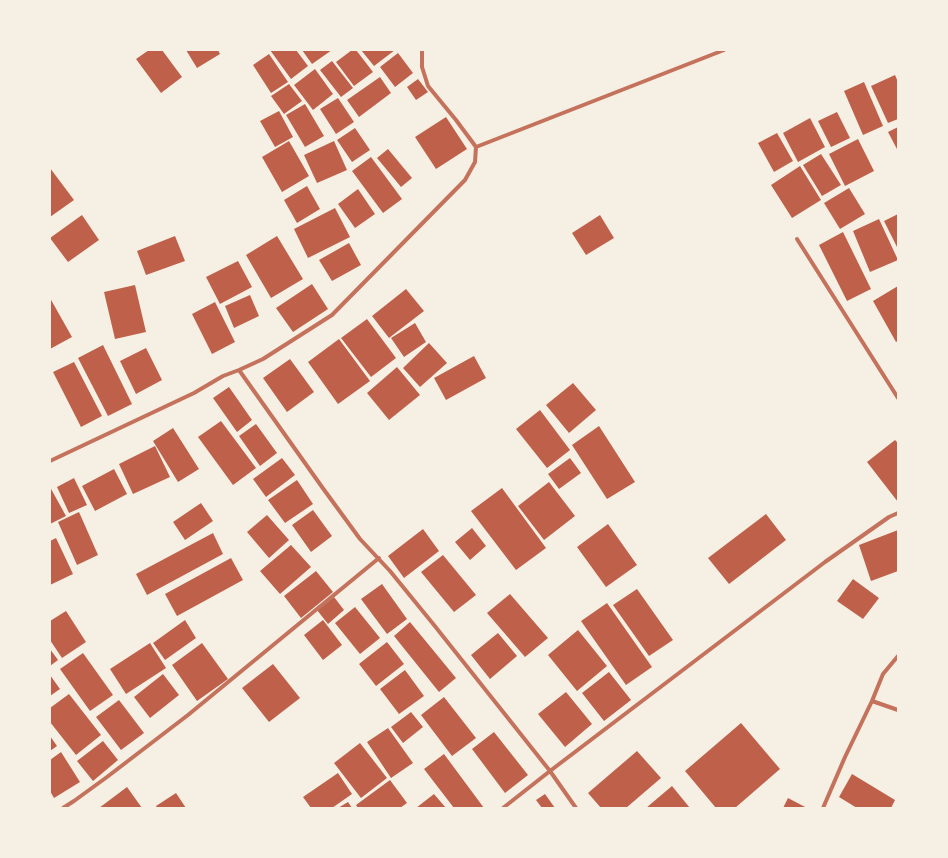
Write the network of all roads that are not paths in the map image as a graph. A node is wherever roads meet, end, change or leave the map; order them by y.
1 (422, 50) edge
2 (724, 50) edge
3 (476, 147) junction
4 (796, 239) dead end
5 (239, 370) junction
6 (898, 398) edge
7 (50, 461) edge
8 (898, 513) edge
9 (379, 558) junction
10 (898, 656) edge
11 (872, 701) junction
12 (898, 710) edge
13 (550, 771) junction
14 (63, 808) edge
15 (503, 808) edge
16 (576, 808) edge
17 (823, 808) edge

1 - 3 street
2 - 3 street
3 - 5 street
4 - 6 street
5 - 7 street
5 - 9 street
8 - 13 street
9 - 13 street
9 - 14 street
10 - 11 street
11 - 12 street
11 - 17 street
13 - 15 street
13 - 16 street

